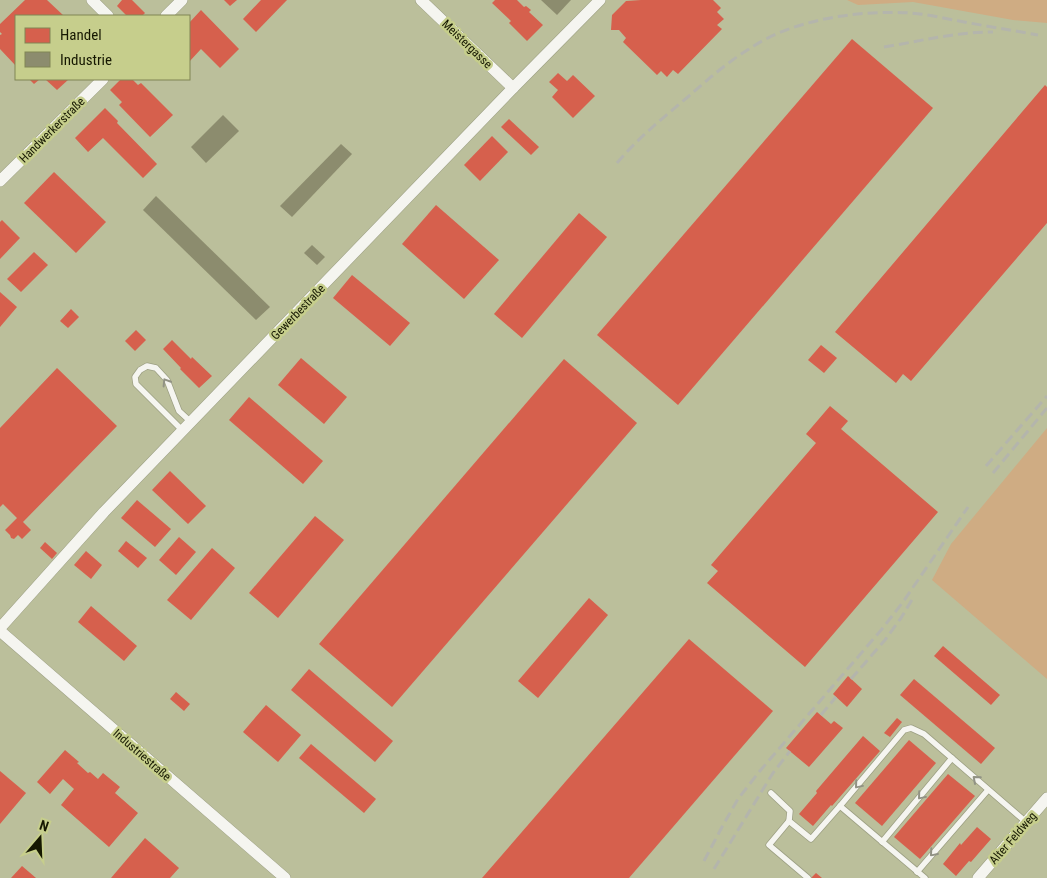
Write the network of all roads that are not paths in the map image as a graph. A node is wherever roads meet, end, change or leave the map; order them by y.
1 (92, 0) edge
2 (182, 0) edge
3 (421, 0) edge
4 (600, 0) edge
5 (107, 15) edge
6 (167, 15) edge
7 (102, 80) edge
8 (513, 88) junction
9 (0, 181) edge
10 (192, 422) junction
11 (183, 431) junction
12 (0, 630) edge
13 (952, 758) junction
14 (988, 790) junction
15 (771, 793) dead end
16 (1047, 798) edge
17 (840, 806) junction
18 (790, 821) junction
19 (1026, 822) junction
20 (882, 842) junction
21 (917, 872) junction
22 (285, 878) edge
23 (808, 878) edge
24 (925, 878) edge
25 (978, 878) edge

1 - 5 street
2 - 6 street
3 - 8 street, Meistergasse
4 - 8 street, Gewerbestraße
7 - 9 street, Handwerkerstraße
8 - 10 street, Gewerbestraße
10 - 11 street, Gewerbestraße
10 -> 11 lane
11 - 12 street, Gewerbestraße
12 - 22 street, Industriestraße
14 -> 13 lane
13 -> 17 lane
13 -> 20 lane
14 - 19 lane
14 -> 21 lane
15 - 18 lane
16 - 19 street, Alter Feldweg
17 - 18 lane
17 - 20 lane
18 - 23 lane
19 - 25 street, Alter Feldweg
20 - 21 lane
21 - 24 lane

